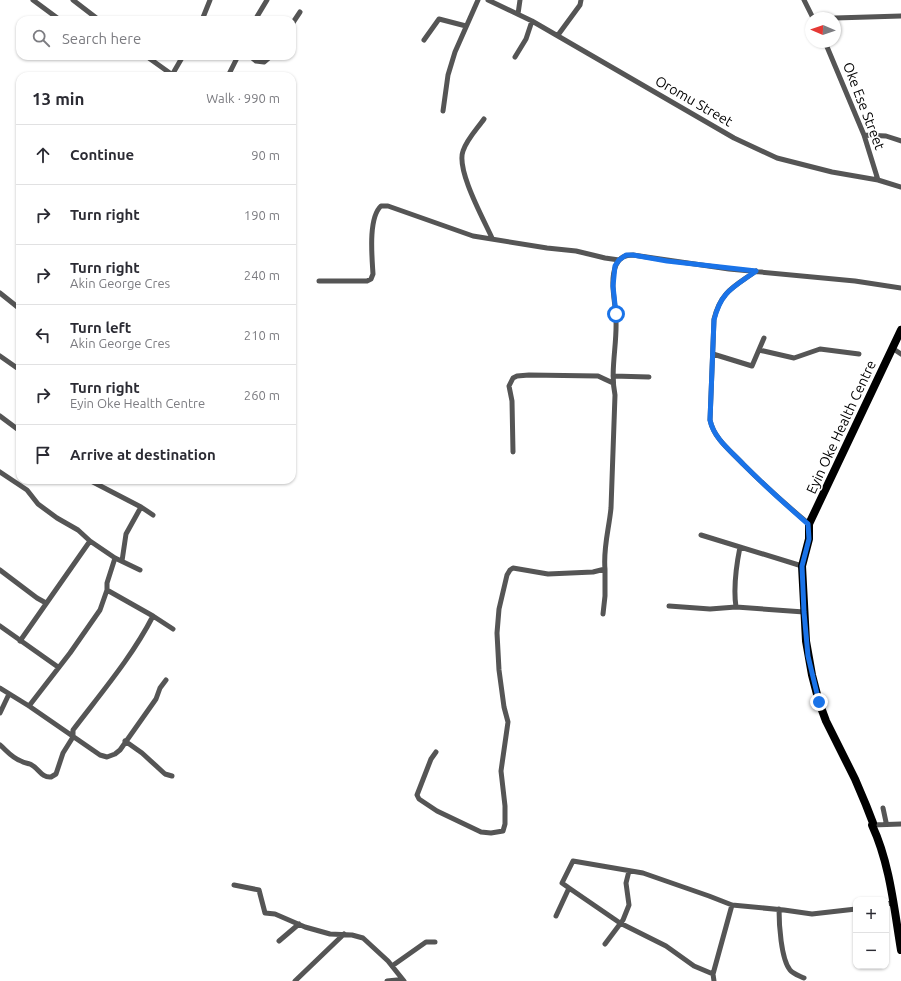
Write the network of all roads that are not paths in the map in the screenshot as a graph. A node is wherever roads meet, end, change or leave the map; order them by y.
1 (34, 0) edge
2 (73, 0) edge
3 (210, 0) edge
4 (267, 0) edge
5 (478, 0) edge
6 (488, 0) edge
7 (520, 0) edge
8 (581, 0) edge
9 (804, 0) edge
10 (300, 12) dead end
11 (811, 12) edge
12 (518, 14) junction
13 (55, 16) edge
14 (94, 16) edge
15 (204, 16) edge
16 (257, 16) edge
17 (901, 16) edge
18 (296, 18) edge
19 (841, 18) edge
20 (532, 21) junction
21 (466, 26) junction
22 (558, 35) junction
23 (424, 40) dead end
24 (828, 48) edge
25 (515, 57) dead end
26 (152, 60) edge
27 (181, 60) edge
28 (236, 60) edge
29 (255, 60) edge
30 (266, 60) edge
31 (169, 72) edge
32 (175, 72) edge
33 (230, 72) edge
34 (443, 111) dead end
35 (484, 119) dead end
36 (864, 135) junction
37 (901, 141) edge
38 (878, 180) junction
39 (901, 187) edge
40 (492, 238) junction
41 (619, 260) junction
42 (756, 271) junction
43 (319, 281) dead end
44 (901, 288) edge
45 (0, 293) edge
46 (16, 306) edge
47 (901, 330) edge
48 (764, 338) dead end
49 (892, 348) junction
50 (759, 350) junction
51 (713, 354) junction
52 (859, 354) dead end
53 (901, 354) edge
54 (0, 356) edge
55 (16, 367) edge
56 (614, 376) junction
57 (649, 377) dead end
58 (613, 383) junction
59 (0, 416) edge
60 (16, 428) edge
61 (513, 452) dead end
62 (0, 472) edge
63 (16, 483) edge
64 (18, 484) edge
65 (97, 484) edge
66 (141, 507) junction
67 (153, 515) dead end
68 (808, 524) junction
69 (701, 535) dead end
70 (90, 541) junction
71 (740, 547) junction
72 (115, 558) junction
73 (122, 561) junction
74 (802, 566) junction
75 (605, 569) junction
76 (0, 570) edge
77 (140, 570) dead end
78 (107, 590) junction
79 (46, 603) junction
80 (669, 606) dead end
81 (736, 607) junction
82 (804, 612) junction
83 (603, 614) dead end
84 (154, 616) junction
85 (0, 626) edge
86 (173, 629) dead end
87 (20, 641) junction
88 (58, 667) junction
89 (166, 680) dead end
90 (0, 688) edge
91 (9, 694) junction
92 (29, 706) junction
93 (0, 713) edge
94 (73, 737) junction
95 (125, 741) junction
96 (0, 745) edge
97 (436, 752) dead end
98 (172, 776) dead end
99 (883, 808) dead end
100 (885, 824) junction
101 (901, 824) edge
102 (872, 826) junction
103 (629, 871) junction
104 (234, 885) dead end
105 (569, 888) junction
106 (888, 897) edge
107 (889, 904) edge
108 (732, 905) junction
109 (778, 909) junction
110 (853, 909) edge
111 (556, 916) dead end
112 (620, 923) junction
113 (299, 924) junction
114 (344, 934) junction
115 (279, 941) dead end
116 (436, 942) dead end
117 (605, 944) dead end
118 (901, 950) edge
119 (392, 966) junction
120 (713, 974) junction
121 (804, 978) dead end
122 (295, 981) edge
123 (386, 981) edge
124 (403, 981) edge
125 (714, 981) edge

1 - 13 street
2 - 14 street
3 - 15 street
4 - 16 street
5 - 21 street
6 - 12 street, Oromu Street
7 - 12 street
8 - 22 street
9 - 11 street
10 - 18 street
12 - 20 street, Oromu Street
17 - 19 street
20 - 22 street, Oromu Street
20 - 25 street
21 - 23 street
21 - 34 street
22 - 38 street, Oromu Street
24 - 36 street, Oke Ese Street
26 - 31 street
27 - 32 street
28 - 33 street
29 - 30 street
35 - 40 street
36 - 37 street
36 - 38 street, Oke Ese Street
38 - 39 street, Oromu Street
40 - 41 street
40 - 43 street
41 - 42 street
41 - 56 street
42 - 44 street
42 - 51 street
45 - 46 street
47 - 49 main road, Eyin Oke Health Centre
48 - 50 street
49 - 53 street
49 - 68 main road, Eyin Oke Health Centre
50 - 51 street
50 - 52 street
51 - 68 street
54 - 55 street
56 - 57 street
56 - 58 street
58 - 61 street
58 - 75 street
59 - 60 street
62 - 63 street
64 - 70 street
65 - 66 street
66 - 67 street
66 - 73 street
68 - 74 main road, Eyin Oke Health Centre
69 - 71 street
70 - 72 street
70 - 79 street
71 - 74 street
71 - 81 street
72 - 73 street
72 - 78 street
73 - 77 street
74 - 82 main road, Eyin Oke Health Centre
75 - 83 street
75 - 97 street
76 - 79 street
78 - 84 street
78 - 88 street
79 - 87 street
80 - 81 street
81 - 82 street
82 - 102 main road, Eyin Oke Health Centre
84 - 86 street
84 - 94 street
85 - 87 street
87 - 88 street
88 - 92 street
89 - 95 street
90 - 91 street
91 - 92 street
91 - 93 street
92 - 94 street
94 - 95 street
94 - 96 street
95 - 98 street
99 - 100 street
100 - 101 street
100 - 102 street
102 - 106 main road, Eyin Oke Health Centre
103 - 105 street
103 - 108 street
103 - 112 street
104 - 113 street
105 - 111 street
105 - 112 street
107 - 118 main road, Eyin Oke Health Centre
108 - 109 street
108 - 120 street
109 - 110 street
109 - 121 street
112 - 117 street
112 - 120 street
113 - 114 street
113 - 115 street
114 - 119 street
114 - 122 street
116 - 119 street
119 - 124 street
120 - 125 street
123 - 124 street

